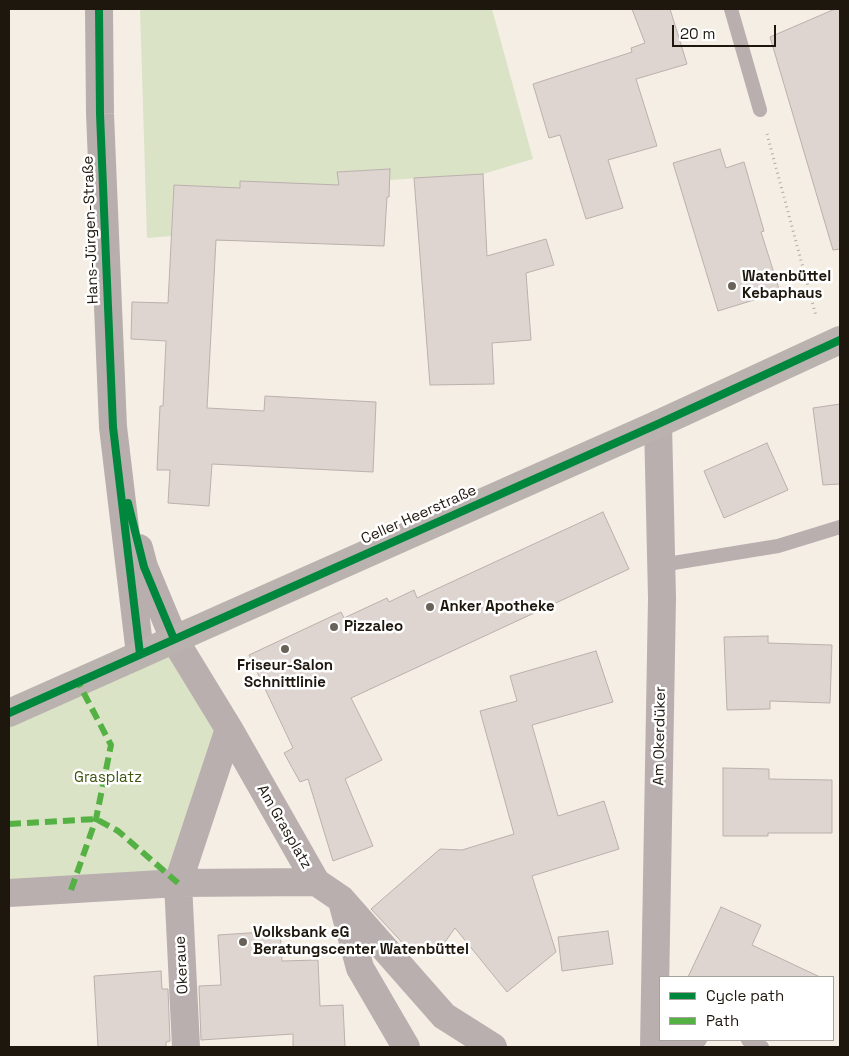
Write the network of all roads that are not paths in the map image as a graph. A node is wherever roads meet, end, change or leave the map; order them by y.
1 (99, 9) edge
2 (731, 9) edge
3 (760, 110) road end
4 (832, 344) edge
5 (658, 424) junction
6 (115, 450) junction
7 (840, 527) edge
8 (661, 565) junction
9 (174, 639) junction
10 (140, 654) junction
11 (9, 713) edge
12 (228, 729) junction
13 (178, 882) junction
14 (316, 882) junction
15 (9, 893) edge
16 (341, 899) junction
17 (658, 1041) edge
18 (690, 1041) edge
19 (750, 1041) edge
20 (186, 1047) edge
21 (406, 1047) edge
22 (492, 1047) edge
23 (762, 1047) edge

1 - 6 main road, Hans-Jürgen-Straße
2 - 3 lane
4 - 5 main road, Celler Heerstraße
5 - 8 street, Am Okerdüker
5 - 9 main road, Celler Heerstraße
6 - 9 main road, Hans-Jürgen-Straße
6 - 10 main road, Hans-Jürgen-Straße
7 - 8 lane
8 - 17 street, Am Okerdüker
9 - 10 main road, Celler Heerstraße
9 - 12 street, Am Grasplatz
10 - 11 main road, Celler Heerstraße
12 - 13 street
12 - 14 street, Am Grasplatz
13 - 14 street, Am Grasplatz
13 - 15 street, Am Grasplatz
13 - 20 street, Okeraue
14 - 16 street
16 - 21 street
16 - 22 street
17 - 18 lane
19 - 23 lane

